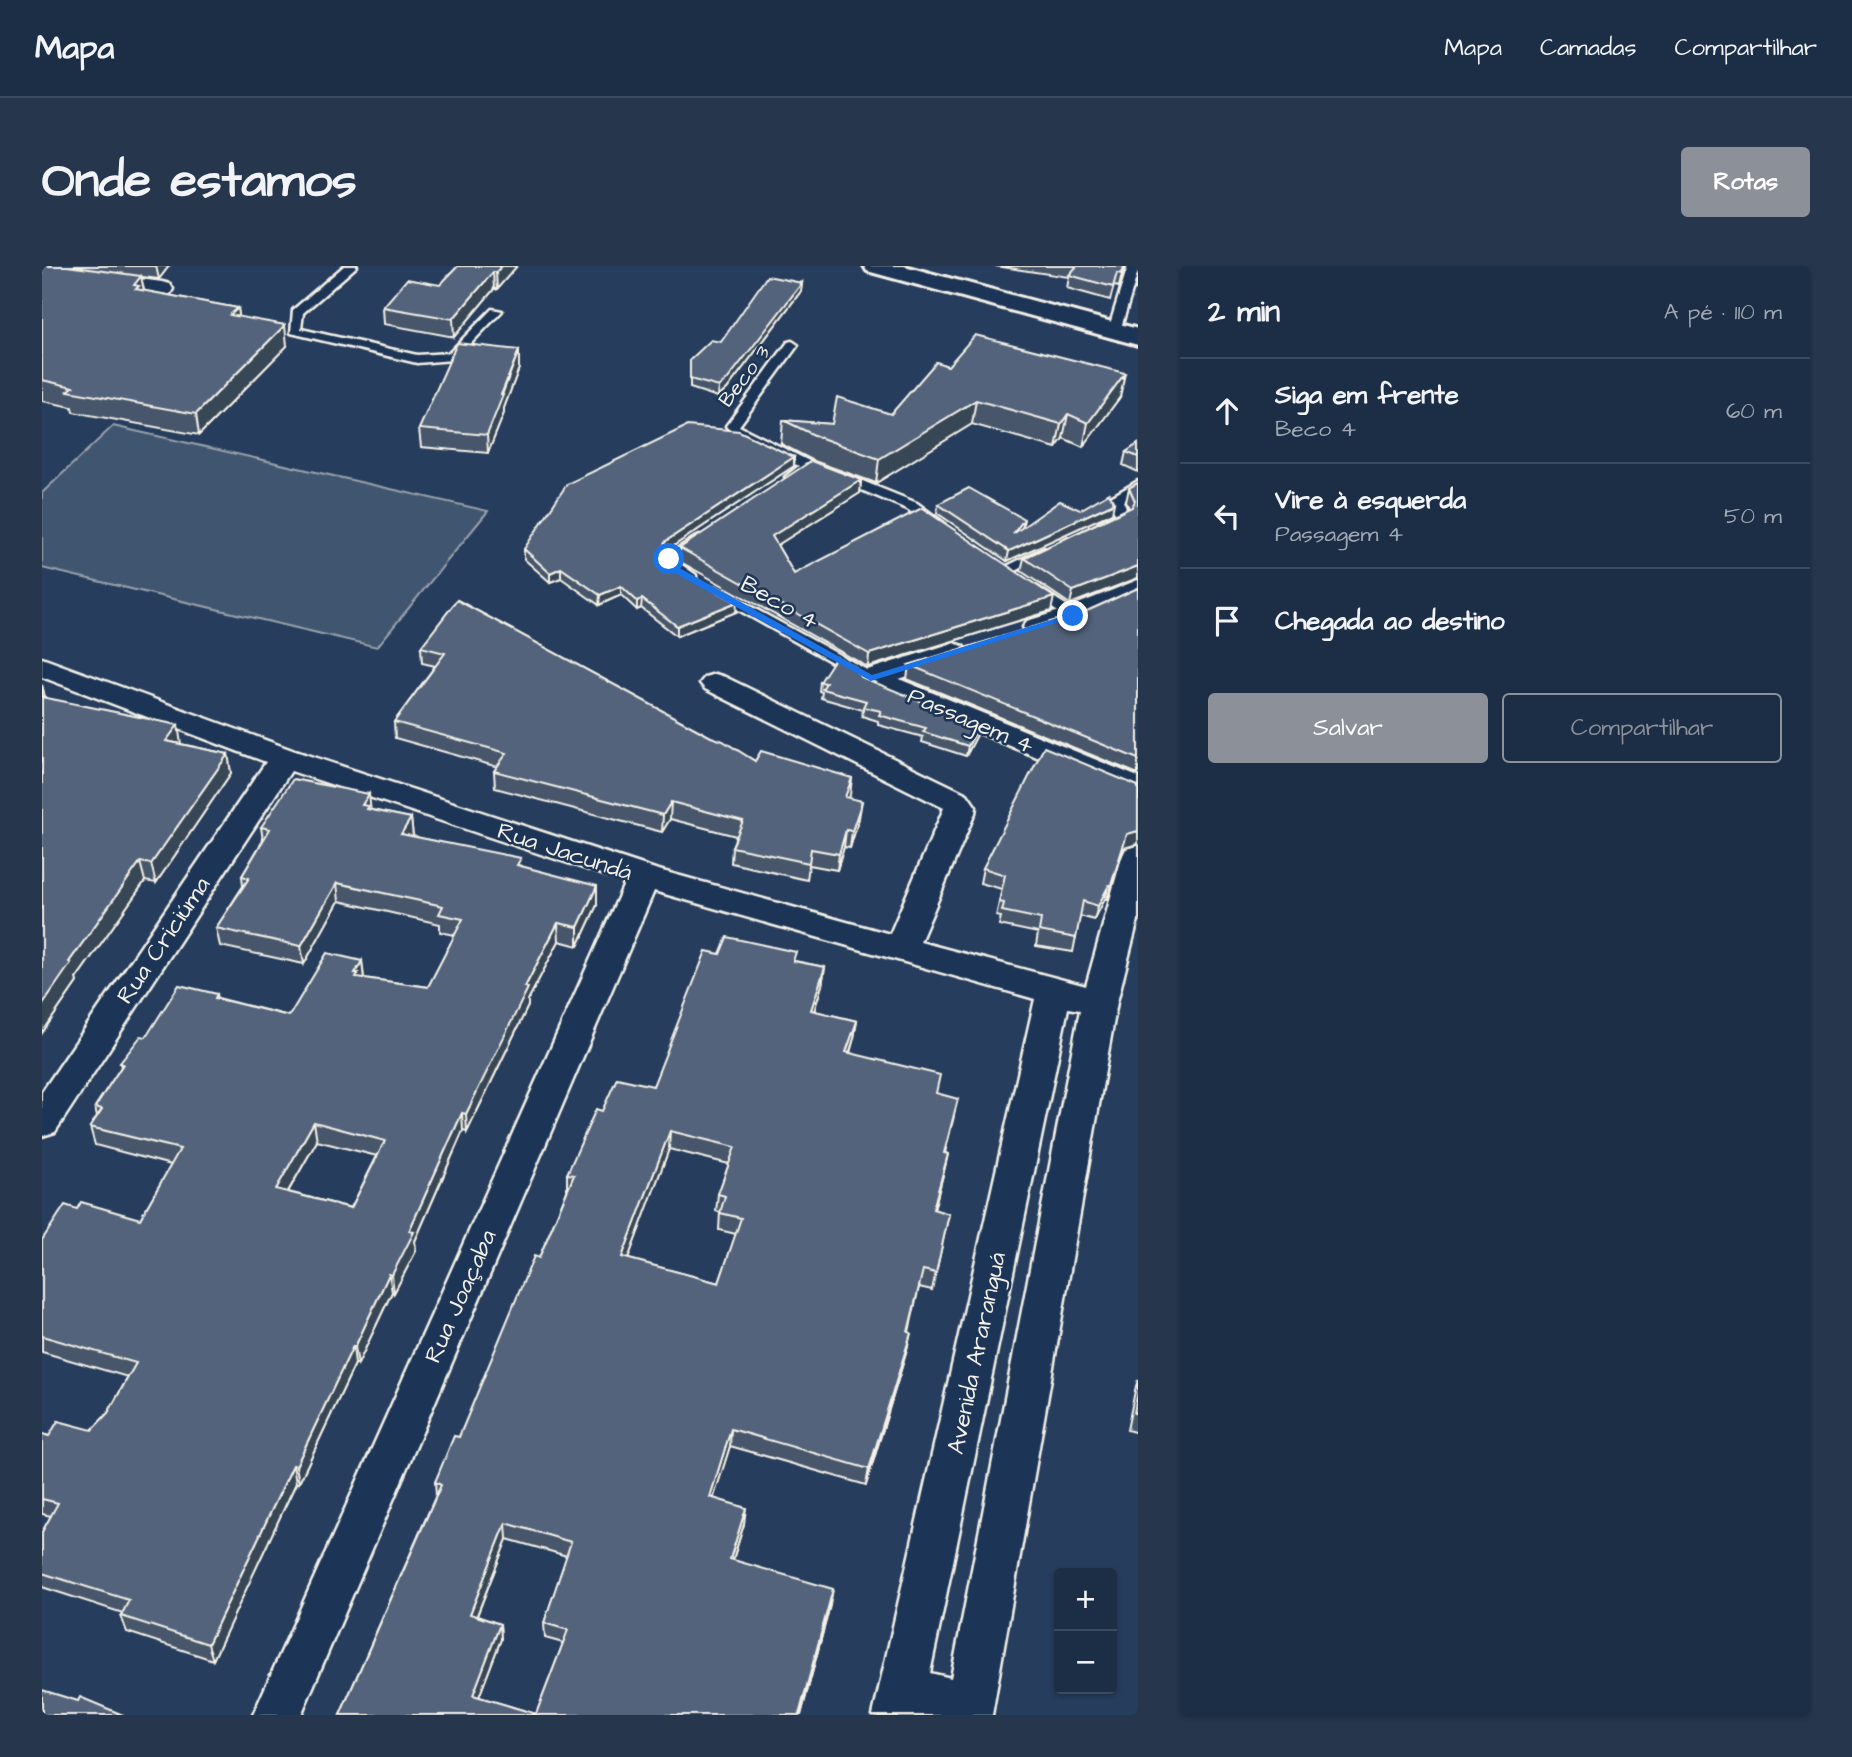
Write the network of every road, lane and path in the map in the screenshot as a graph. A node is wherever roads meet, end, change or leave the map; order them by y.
1 (351, 266) edge
2 (876, 266) edge
3 (1134, 266) edge
4 (903, 269) edge
5 (42, 273) edge
6 (162, 289) dead end
7 (496, 311) dead end
8 (1126, 334) edge
9 (792, 345) dead end
10 (820, 470) junction
11 (785, 481) edge
12 (1138, 485) edge
13 (1090, 531) edge
14 (706, 534) edge
15 (954, 535) edge
16 (1054, 547) edge
17 (1138, 588) edge
18 (1073, 616) junction
19 (42, 667) edge
20 (871, 678) junction
21 (715, 683) dead end
22 (284, 758) junction
23 (1138, 789) edge
24 (1138, 857) edge
25 (643, 877) junction
26 (900, 949) junction
27 (1054, 992) junction
28 (1100, 1002) junction
29 (42, 1122) edge
30 (978, 1345) junction
31 (1032, 1356) junction
32 (900, 1702) edge
33 (969, 1711) edge
34 (277, 1715) edge

1 - 7 lane
2 - 4 main road
3 - 8 lane
4 - 8 main road
5 - 6 street
9 - 10 lane, Beco 3
10 - 11 lane
10 - 15 lane
12 - 13 lane
14 - 20 lane, Beco 4
16 - 18 lane
17 - 18 street, Passagem 4
18 - 20 street, Passagem 4
19 - 22 street, Rua Jacundá
20 - 23 street, Passagem 4
21 - 26 street
22 - 25 street, Rua Jacundá
22 - 29 street, Rua Criciúma
24 - 28 street
25 - 26 street, Rua Jacundá
25 - 34 street, Rua Joaçaba
26 - 27 street, Rua Jacundá
27 - 28 street, Rua Jacundá
27 - 30 street, Avenida Araranguá
28 - 31 street
30 - 31 street
30 - 32 street, Avenida Araranguá
31 - 33 street
32 - 33 street

